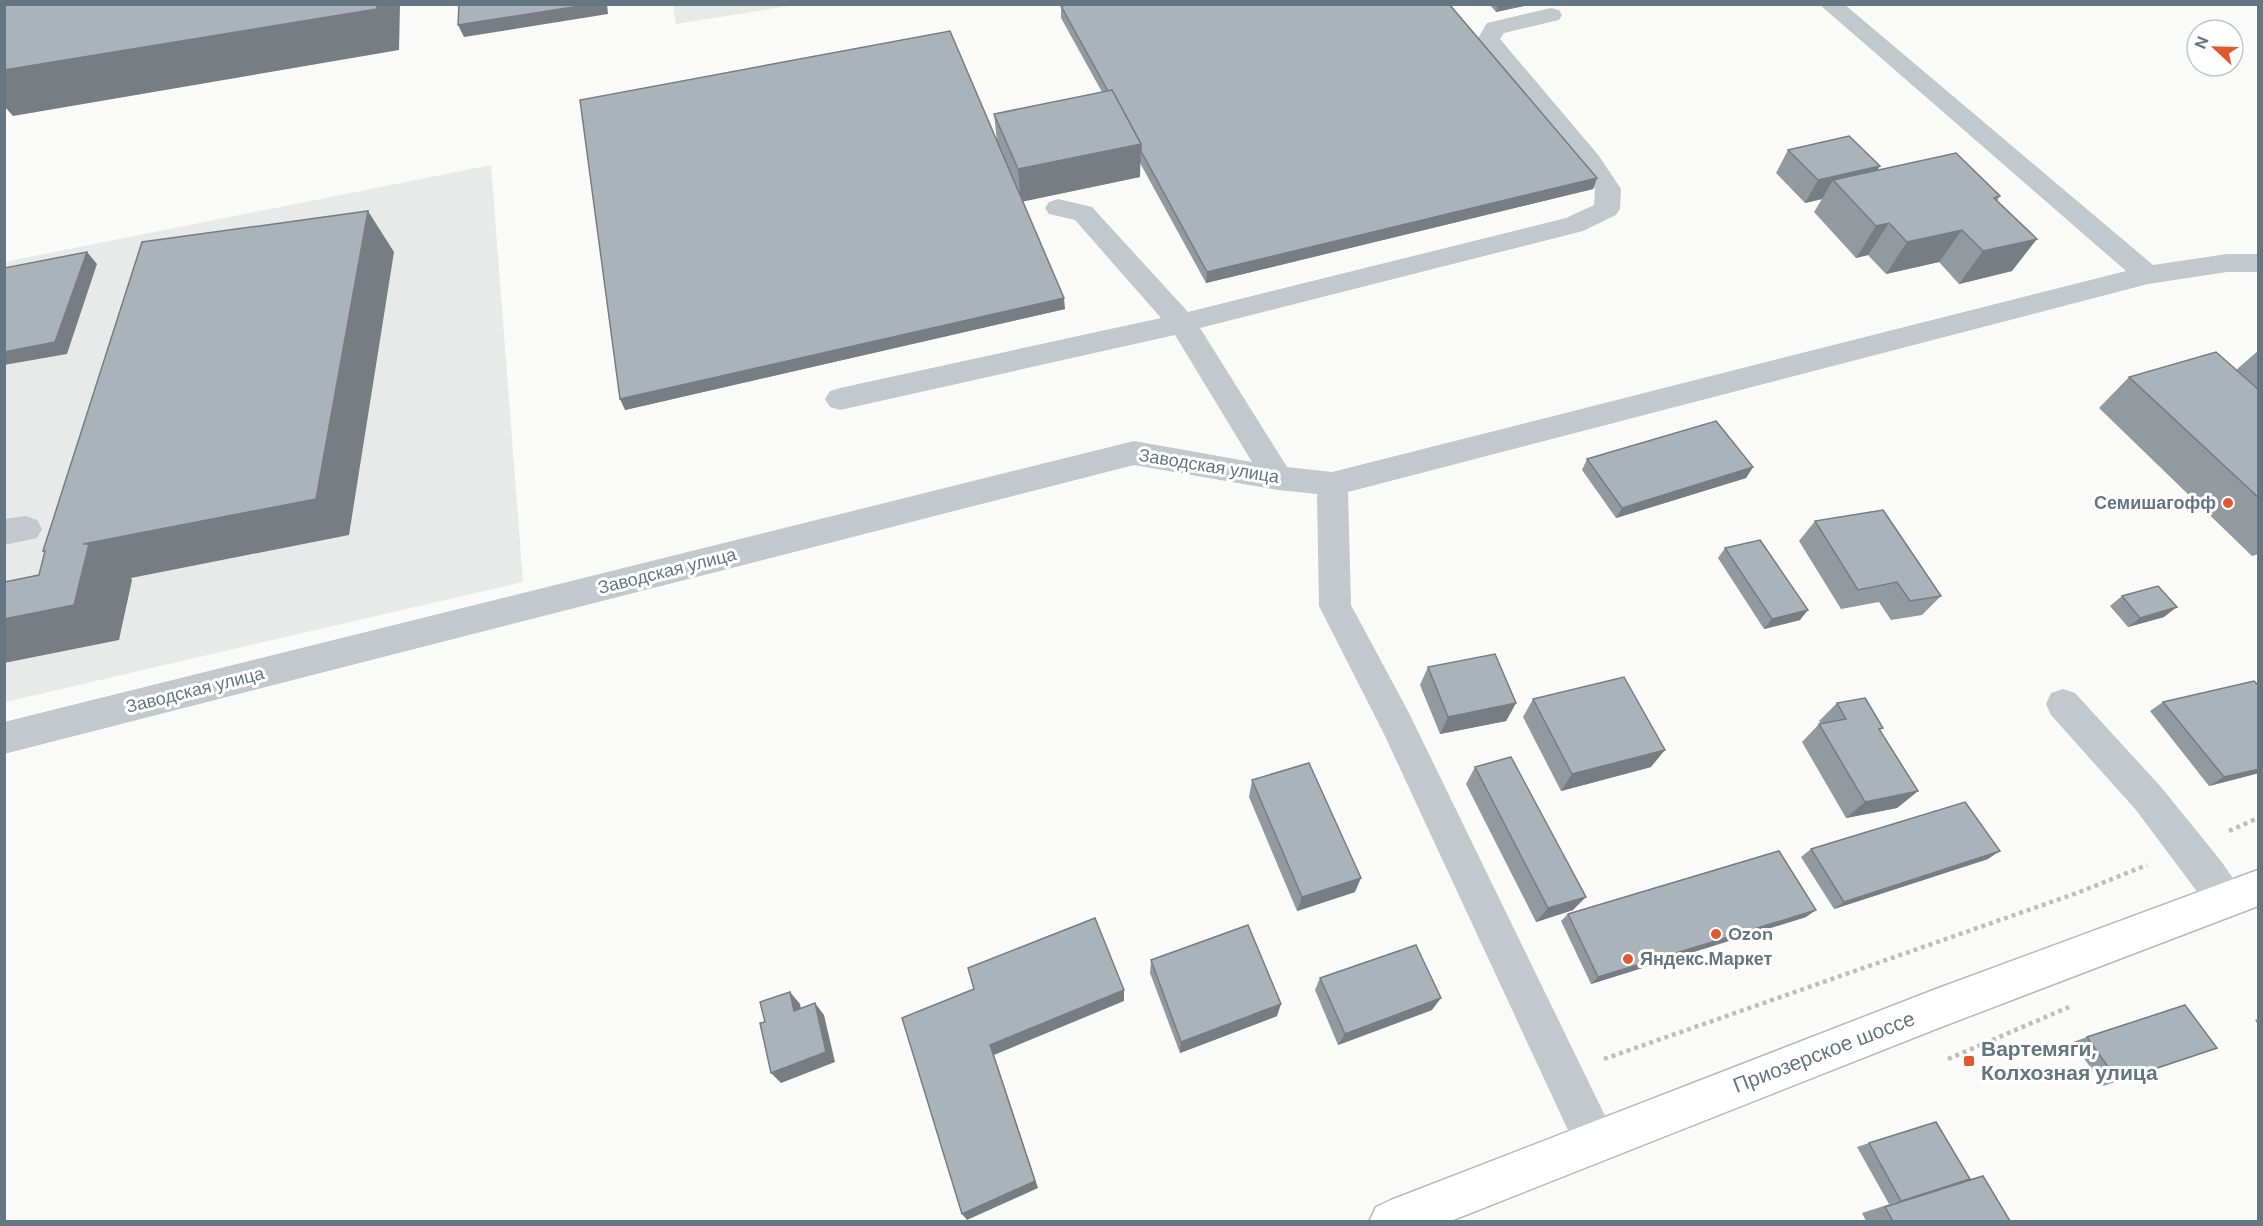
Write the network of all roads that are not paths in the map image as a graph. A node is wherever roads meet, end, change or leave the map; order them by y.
1 (1830, 4) edge
2 (1551, 15) dead end
3 (1058, 208) dead end
4 (2259, 263) edge
5 (2148, 274) junction
6 (1182, 322) junction
7 (840, 399) dead end
8 (1278, 478) junction
9 (1332, 484) junction
10 (2063, 704) dead end
11 (4, 738) edge
12 (2242, 894) edge
13 (1595, 1141) junction
14 (1391, 1221) edge

1 - 5 street
2 - 6 street
3 - 6 street
4 - 5 street
5 - 9 street
6 - 7 street
6 - 8 street
8 - 9 street, Заводская улица
8 - 11 street, Заводская улица
9 - 13 street
10 - 12 street
12 - 13 main road, Приозерское шоссе
13 - 14 main road, Приозерское шоссе

